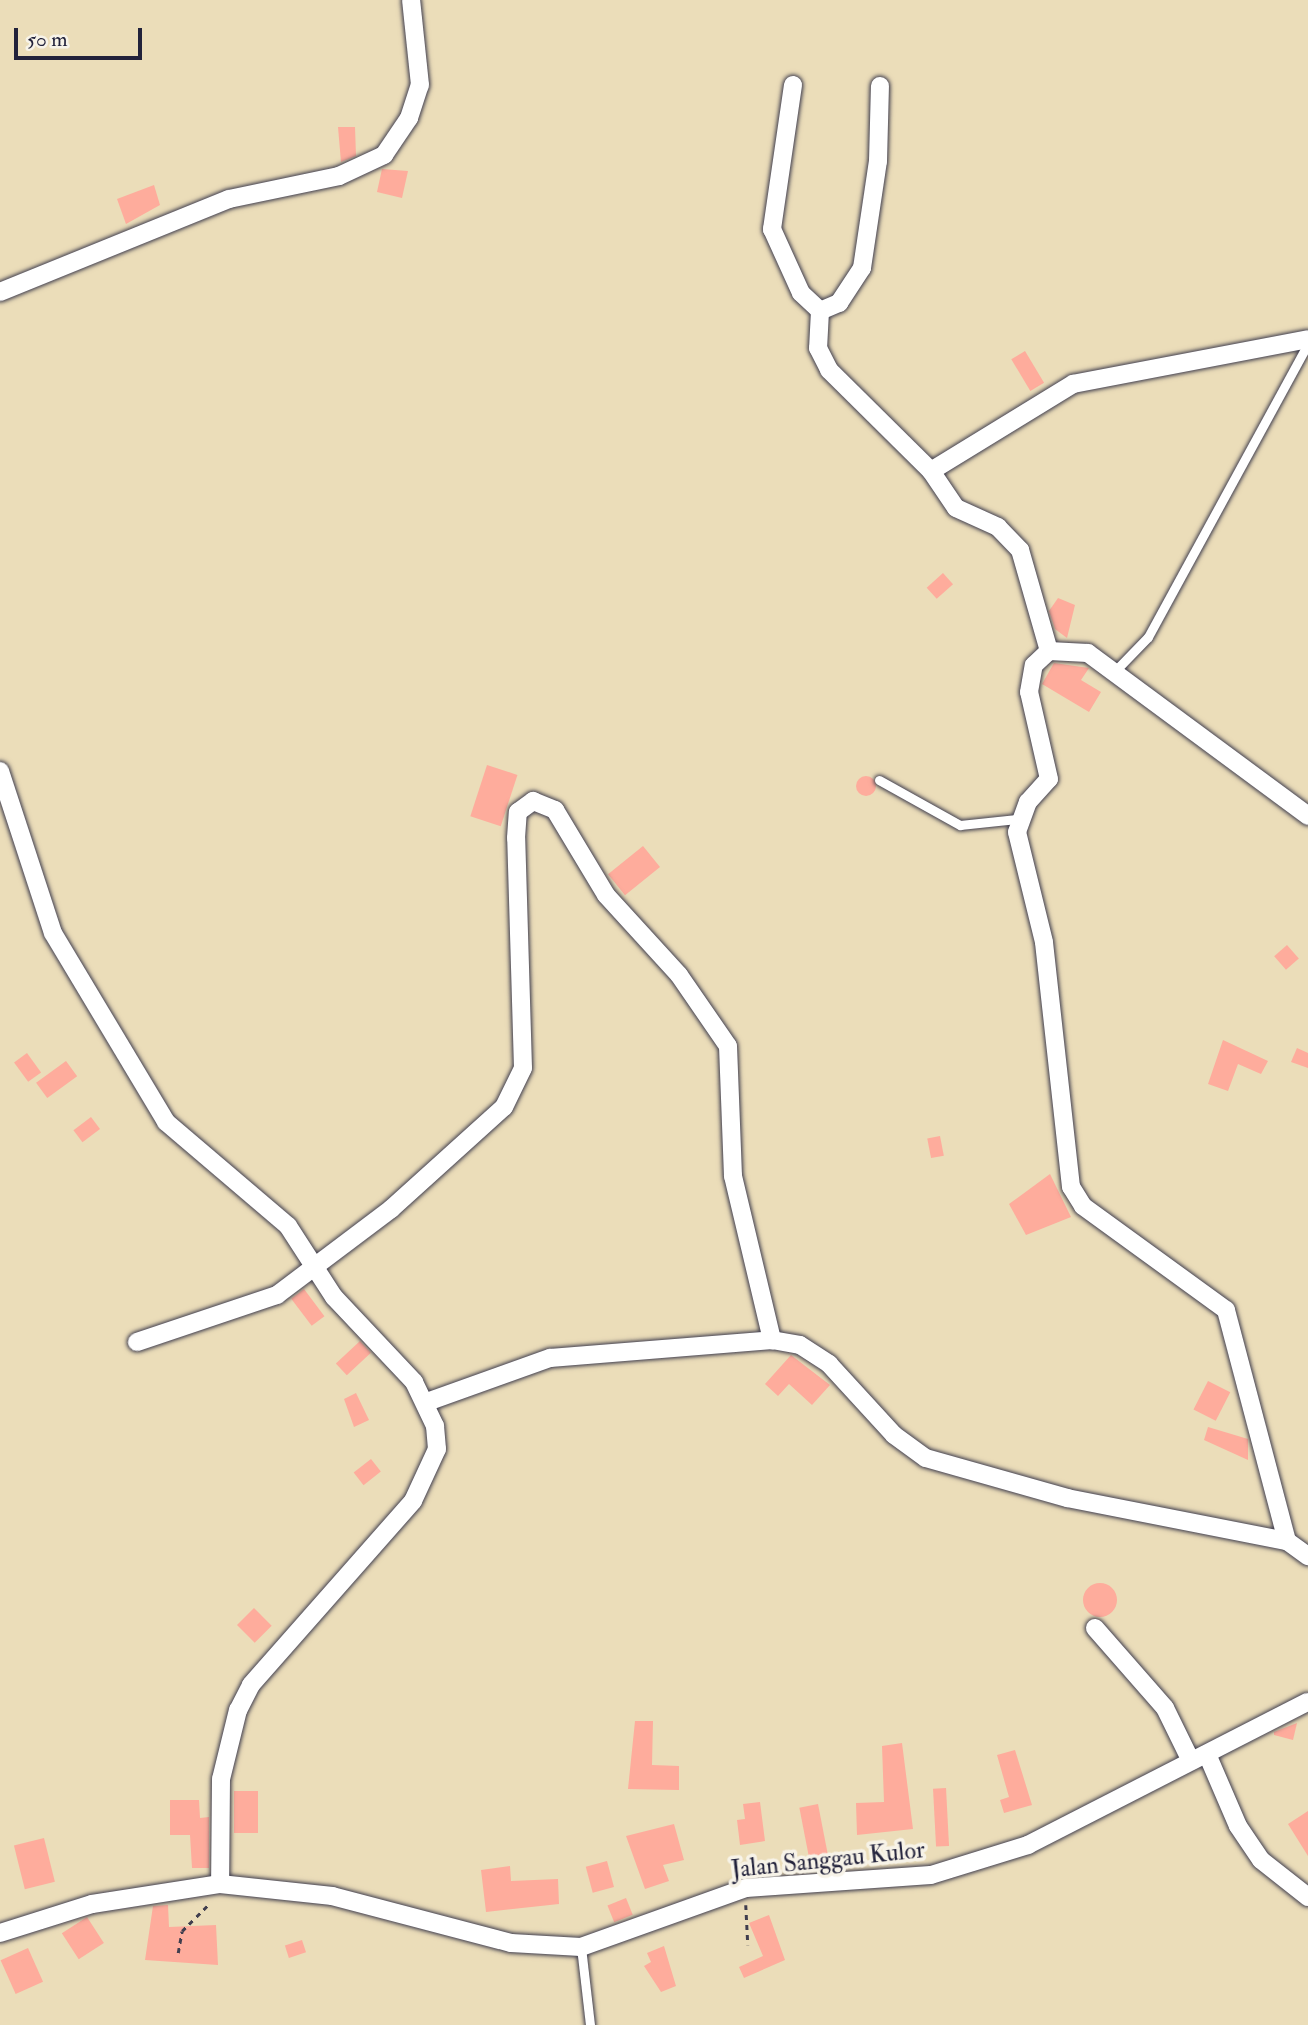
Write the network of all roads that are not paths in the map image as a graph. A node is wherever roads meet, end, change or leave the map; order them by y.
1 (411, 0) edge
2 (793, 85) dead end
3 (880, 86) dead end
4 (0, 292) edge
5 (820, 311) junction
6 (1308, 341) edge
7 (931, 471) junction
8 (1049, 650) junction
9 (1115, 671) junction
10 (0, 771) edge
11 (879, 780) dead end
12 (1308, 816) edge
13 (1017, 819) junction
14 (315, 1271) junction
15 (772, 1340) junction
16 (137, 1342) dead end
17 (426, 1402) junction
18 (1287, 1541) junction
19 (1308, 1556) edge
20 (1095, 1628) dead end
21 (1308, 1702) edge
22 (1199, 1758) junction
23 (219, 1884) junction
24 (1308, 1897) edge
25 (0, 1933) edge
26 (581, 1947) junction
27 (590, 2025) edge

1 - 4 street
2 - 5 street
3 - 5 street
5 - 7 street
6 - 7 street
6 - 9 lane
7 - 8 street
8 - 9 street
8 - 13 street
9 - 12 street
10 - 14 street
11 - 13 lane
13 - 18 street
14 - 15 street
14 - 16 street
14 - 17 street
15 - 17 street
15 - 18 street
17 - 23 street
18 - 19 street
20 - 22 street
21 - 22 street, Jalan Sanggau Kulor
22 - 24 street
22 - 26 street, Jalan Sanggau Kulor
23 - 25 street, Jalan Sanggau Kulor
23 - 26 street, Jalan Sanggau Kulor
26 - 27 lane

